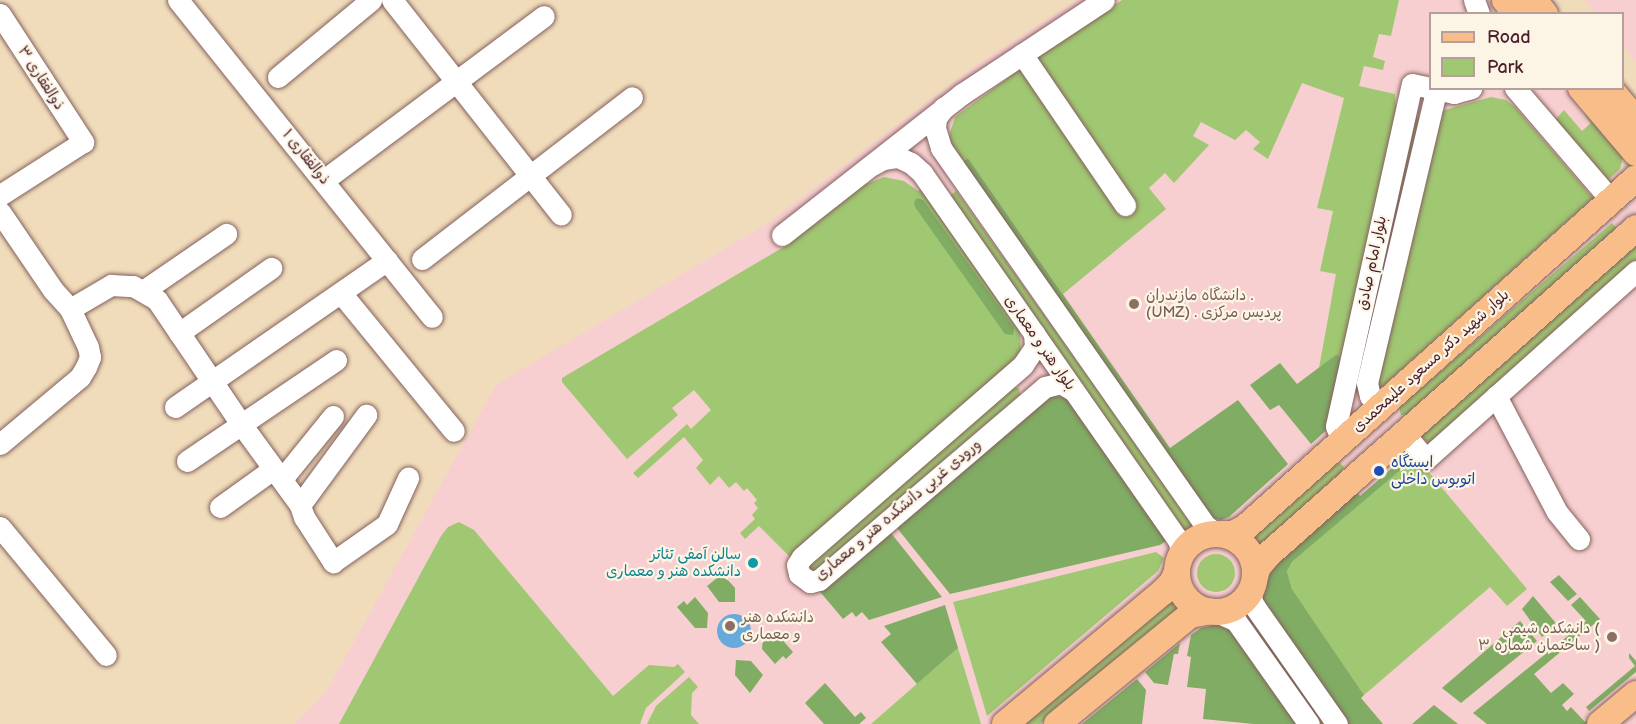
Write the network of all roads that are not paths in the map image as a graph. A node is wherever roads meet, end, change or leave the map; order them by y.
1 (178, 0) edge
2 (371, 0) edge
3 (392, 0) edge
4 (1104, 0) edge
5 (1505, 0) edge
6 (1534, 0) edge
7 (1514, 12) edge
8 (1543, 12) edge
9 (0, 14) edge
10 (544, 16) dead end
11 (1022, 54) junction
12 (278, 77) dead end
13 (458, 81) junction
14 (1429, 88) edge
15 (1436, 90) edge
16 (1464, 90) edge
17 (1517, 90) edge
18 (1583, 90) edge
19 (1611, 90) edge
20 (632, 97) dead end
21 (944, 107) junction
22 (1636, 120) edge
23 (1636, 153) edge
24 (872, 165) junction
25 (530, 174) junction
26 (1636, 178) edge
27 (324, 180) junction
28 (0, 195) edge
29 (1611, 200) junction
30 (1125, 205) dead end
31 (0, 212) edge
32 (561, 215) dead end
33 (1636, 228) edge
34 (226, 234) dead end
35 (782, 236) dead end
36 (387, 260) junction
37 (422, 260) dead end
38 (271, 268) dead end
39 (1636, 271) edge
40 (143, 291) junction
41 (341, 293) junction
42 (70, 309) junction
43 (432, 317) dead end
44 (179, 333) junction
45 (1034, 333) junction
46 (336, 360) dead end
47 (212, 381) junction
48 (1074, 391) junction
49 (1496, 396) junction
50 (175, 407) dead end
51 (1379, 408) junction
52 (366, 415) dead end
53 (333, 416) dead end
54 (241, 424) junction
55 (454, 431) dead end
56 (1404, 434) junction
57 (1342, 441) junction
58 (0, 444) edge
59 (188, 461) dead end
60 (1366, 468) junction
61 (277, 474) junction
62 (408, 478) dead end
63 (300, 505) junction
64 (220, 507) dead end
65 (0, 527) edge
66 (1219, 534) junction
67 (1579, 539) dead end
68 (1178, 567) junction
69 (1254, 581) junction
70 (1212, 611) junction
71 (106, 655) dead end
72 (1636, 694) edge
73 (1005, 724) edge
74 (1057, 724) edge
75 (1309, 724) edge
76 (1337, 724) edge
77 (1600, 724) edge

1 - 27 street, ذوالفقاری ۱
2 - 12 street
3 - 13 street
4 - 11 street
5 - 7 main road
6 - 8 main road
9 - 28 street, ذوالفقاری ۳
10 - 13 street
11 - 21 street
11 - 30 street
13 - 25 street
13 - 27 street
14 - 57 street, بلوار امام صادق
15 - 16 street
15 - 51 street, بلوار امام صادق
17 - 29 street
18 - 23 main road
19 - 22 main road
20 - 25 street
21 - 24 street
21 - 66 street, بلوار هنر و معماری
24 - 35 street
24 - 45 street, بلوار هنر و معماری
25 - 32 street
25 - 37 street
26 - 29 main road, بلوار شهید دکتر مسعود علیمحمدی
27 - 36 street, ذوالفقاری ۱
29 - 33 main road
29 - 51 main road, بلوار شهید دکتر مسعود علیمحمدی
31 - 42 street
33 - 56 main road
34 - 40 street
36 - 41 street
36 - 43 street, ذوالفقاری ۱
38 - 44 street
39 - 49 street
40 - 42 street
40 - 44 street
41 - 47 street
41 - 55 street
42 - 58 street
44 - 47 street
45 - 48 street, بلوار هنر و معماری
45 - 48 street, ورودی غربی دانشکده هنر و معماری
46 - 54 street
47 - 50 street
47 - 54 street
48 - 68 street, بلوار هنر و معماری
49 - 56 street
49 - 67 street
51 - 56 main road
51 - 57 main road, بلوار شهید دکتر مسعود علیمحمدی
52 - 63 street
53 - 61 street
54 - 59 street
54 - 61 street
56 - 60 main road
57 - 60 main road
57 - 66 main road, بلوار شهید دکتر مسعود علیمحمدی
60 - 69 main road
61 - 63 street
61 - 64 street
62 - 63 street
65 - 71 street
66 - 68 main road
66 - 69 main road
68 - 70 main road
68 - 73 main road
69 - 70 main road
69 - 76 street
70 - 74 main road
70 - 75 street
72 - 77 main road

